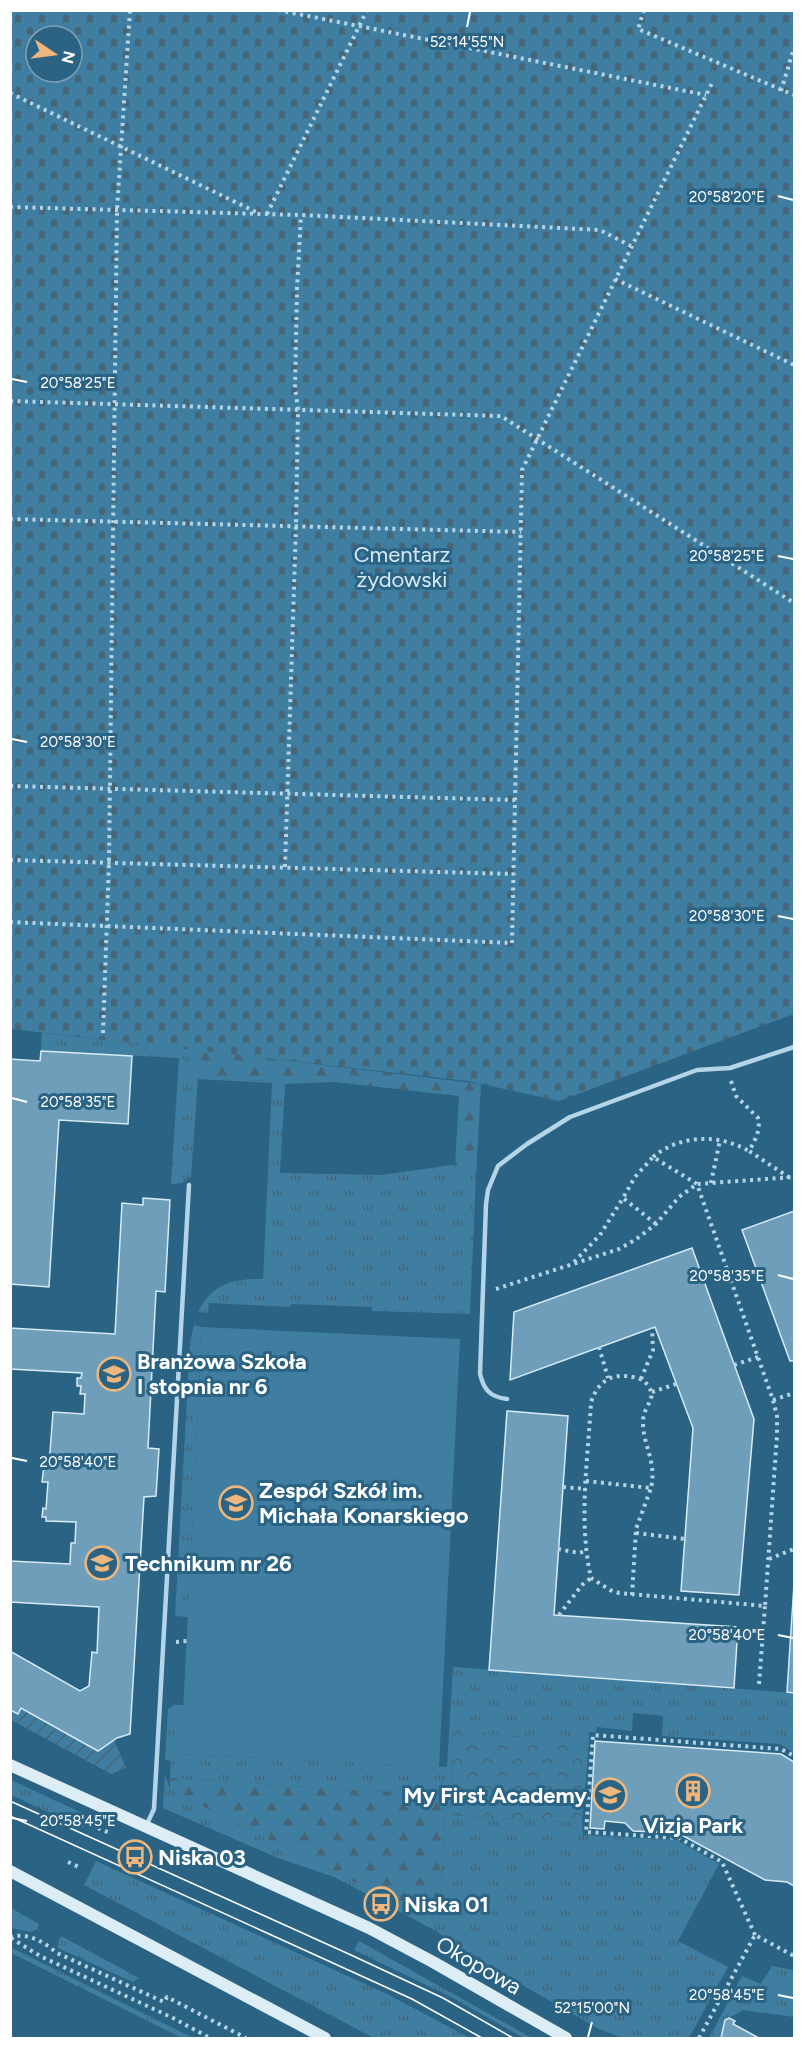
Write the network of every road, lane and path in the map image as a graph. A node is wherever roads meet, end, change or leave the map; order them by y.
1 (130, 10) edge
2 (278, 10) edge
3 (367, 10) edge
4 (644, 10) edge
5 (359, 26) junction
6 (795, 48) edge
7 (712, 83) dead end
8 (781, 91) junction
9 (10, 93) edge
10 (706, 95) junction
11 (795, 95) edge
12 (121, 146) junction
13 (10, 207) edge
14 (117, 210) junction
15 (259, 214) junction
16 (267, 214) junction
17 (301, 215) junction
18 (631, 246) junction
19 (615, 279) junction
20 (795, 365) edge
21 (10, 400) edge
22 (115, 404) junction
23 (298, 410) junction
24 (537, 439) junction
25 (10, 519) edge
26 (114, 522) junction
27 (296, 525) junction
28 (521, 532) junction
29 (795, 603) edge
30 (10, 786) edge
31 (110, 787) junction
32 (288, 793) junction
33 (514, 800) junction
34 (10, 860) edge
35 (109, 862) junction
36 (285, 867) junction
37 (513, 874) junction
38 (10, 922) edge
39 (107, 926) junction
40 (103, 1033) dead end
41 (795, 1047) edge
42 (730, 1068) junction
43 (720, 1140) junction
44 (749, 1151) junction
45 (653, 1157) junction
46 (792, 1177) edge
47 (711, 1183) junction
48 (697, 1184) junction
49 (189, 1185) dead end
50 (623, 1198) junction
51 (656, 1224) junction
52 (573, 1264) junction
53 (483, 1294) junction
54 (652, 1328) dead end
55 (599, 1347) dead end
56 (758, 1357) junction
57 (734, 1365) dead end
58 (608, 1378) junction
59 (641, 1379) junction
60 (676, 1384) dead end
61 (652, 1392) junction
62 (795, 1393) edge
63 (507, 1399) dead end
64 (773, 1400) junction
65 (586, 1481) junction
66 (563, 1487) dead end
67 (651, 1488) junction
68 (586, 1489) junction
69 (636, 1533) junction
70 (685, 1539) dead end
71 (795, 1549) edge
72 (558, 1550) dead end
73 (586, 1551) junction
74 (769, 1559) junction
75 (591, 1578) junction
76 (632, 1595) junction
77 (765, 1606) junction
78 (559, 1615) dead end
79 (759, 1684) dead end
80 (795, 1756) edge
81 (10, 1766) edge
82 (146, 1826) junction
83 (98, 1828) dead end
84 (110, 1833) dead end
85 (68, 1862) dead end
86 (79, 1867) dead end
87 (10, 1871) edge
88 (755, 1935) junction
89 (10, 1937) edge
90 (795, 1956) edge
91 (210, 2038) edge
92 (246, 2038) edge
93 (326, 2038) edge
94 (566, 2038) edge
95 (699, 2038) edge

1 - 12 path
2 - 5 path
3 - 5 path
4 - 8 path
5 - 10 path
5 - 16 path
6 - 8 path
7 - 10 path
8 - 11 path
9 - 12 path
10 - 18 path
12 - 14 path
12 - 15 path
13 - 14 path
14 - 15 path
14 - 22 path
15 - 16 path
16 - 17 path
17 - 18 path
17 - 23 path
18 - 19 path
19 - 20 path
19 - 24 path
21 - 22 path
22 - 23 path
22 - 26 path
23 - 24 path
23 - 27 path
24 - 28 path
24 - 29 path
25 - 26 path
26 - 27 path
26 - 31 path
27 - 28 path
27 - 32 path
28 - 33 path
30 - 31 path
31 - 32 path
31 - 35 path
32 - 33 path
32 - 36 path
33 - 37 path
34 - 35 path
35 - 36 path
35 - 39 path
36 - 37 path
37 - 39 path
38 - 39 path
39 - 40 path
41 - 42 lane
42 - 44 path
42 - 53 lane
43 - 44 path
43 - 45 path
43 - 47 path
44 - 46 path
45 - 48 path
45 - 50 path
46 - 47 path
47 - 48 path
48 - 51 path
48 - 56 path
49 - 82 lane
50 - 51 path
50 - 52 path
51 - 52 path
52 - 53 path
53 - 63 lane
54 - 59 path
55 - 58 path
56 - 57 path
56 - 64 path
58 - 59 path
58 - 65 path
59 - 61 path
60 - 61 path
61 - 67 path
62 - 64 path
64 - 74 path
65 - 67 path
65 - 68 path
66 - 68 path
67 - 69 path
68 - 73 path
69 - 70 path
69 - 76 path
71 - 74 path
72 - 73 path
73 - 75 path
74 - 77 path
75 - 76 path
75 - 78 path
76 - 77 path
77 - 79 path
80 - 88 path
81 - 82 main road, Okopowa
82 - 94 main road, Okopowa
83 - 84 path
85 - 86 path
87 - 93 main road
88 - 90 path
88 - 95 path
89 - 91 path
89 - 92 path

